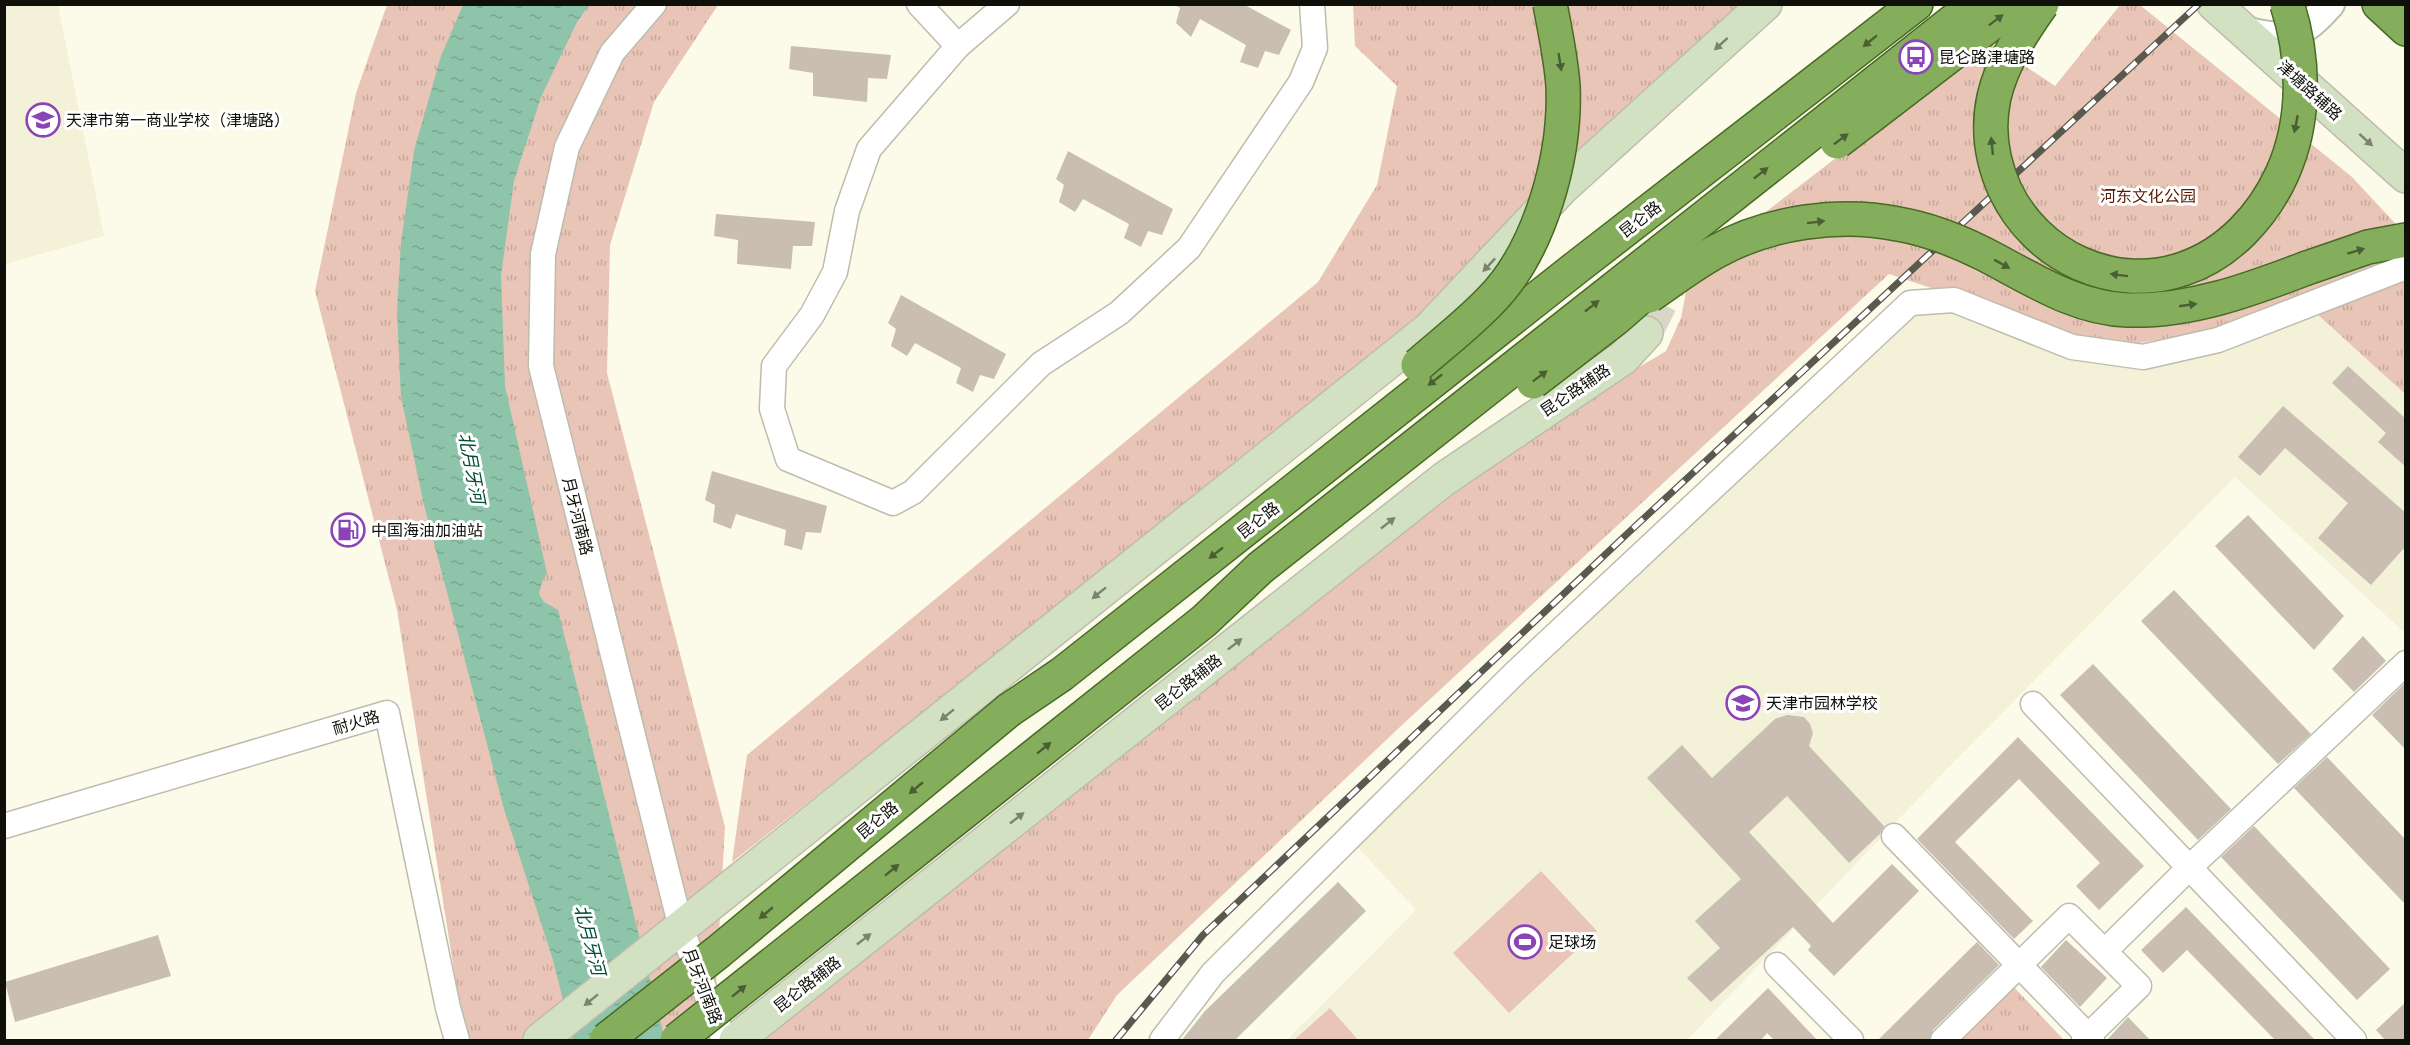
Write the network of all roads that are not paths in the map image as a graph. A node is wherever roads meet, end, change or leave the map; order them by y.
1 (654, 4) edge
2 (919, 4) edge
3 (1007, 4) edge
4 (1312, 4) edge
5 (1550, 4) edge
6 (1765, 4) edge
7 (1880, 4) edge
8 (1916, 4) edge
9 (1975, 4) edge
10 (2017, 4) edge
11 (2042, 4) edge
12 (2214, 4) edge
13 (2287, 4) edge
14 (2330, 4) edge
15 (2379, 4) edge
16 (2406, 29) edge
17 (2245, 31) junction
18 (958, 46) junction
19 (2406, 176) edge
20 (2406, 240) edge
21 (2406, 267) edge
22 (1615, 319) junction
23 (1646, 333) tunnel mouth
24 (1418, 365) junction
25 (1204, 621) junction
26 (2406, 663) edge
27 (2033, 704) dead end
28 (1009, 710) junction
29 (4, 826) edge
30 (1894, 836) dead end
31 (2189, 868) junction
32 (681, 928) junction
33 (2105, 951) junction
34 (1777, 965) dead end
35 (2019, 965) junction
36 (550, 1033) edge
37 (2088, 1039) edge
38 (2350, 1039) edge
39 (458, 1041) edge
40 (606, 1041) edge
41 (677, 1041) edge
42 (724, 1041) edge
43 (736, 1041) edge
44 (1162, 1041) edge
45 (1851, 1041) edge
46 (1943, 1041) edge

1 - 32 street, 月牙河南路
2 - 18 street
3 - 18 street
4 - 18 street
5 -> 24 highway, bridge
6 -> 32 main road
7 - 24 highway, bridge
8 -> 28 highway, 昆仑路
25 -> 9 highway, bridge
22 -> 10 highway, bridge
13 -> 11 highway, bridge
12 - 17 main road, 津塘路辅路
14 - 17 street
15 - 16 highway
17 -> 19 main road, 津塘路辅路
22 -> 20 highway, bridge
21 - 44 street
25 -> 22 highway, bridge
43 -> 23 main road, 昆仑路辅路
24 - 28 highway
41 -> 25 highway, bridge
26 - 31 street
27 - 31 street
28 -> 40 highway, 昆仑路, bridge
29 - 39 street, 耐火路
30 - 35 street
31 - 33 street
31 - 38 street
32 -> 36 main road
32 - 42 street, 月牙河南路
33 - 35 street
33 - 37 street
34 - 45 street
35 - 37 street
35 - 46 street

